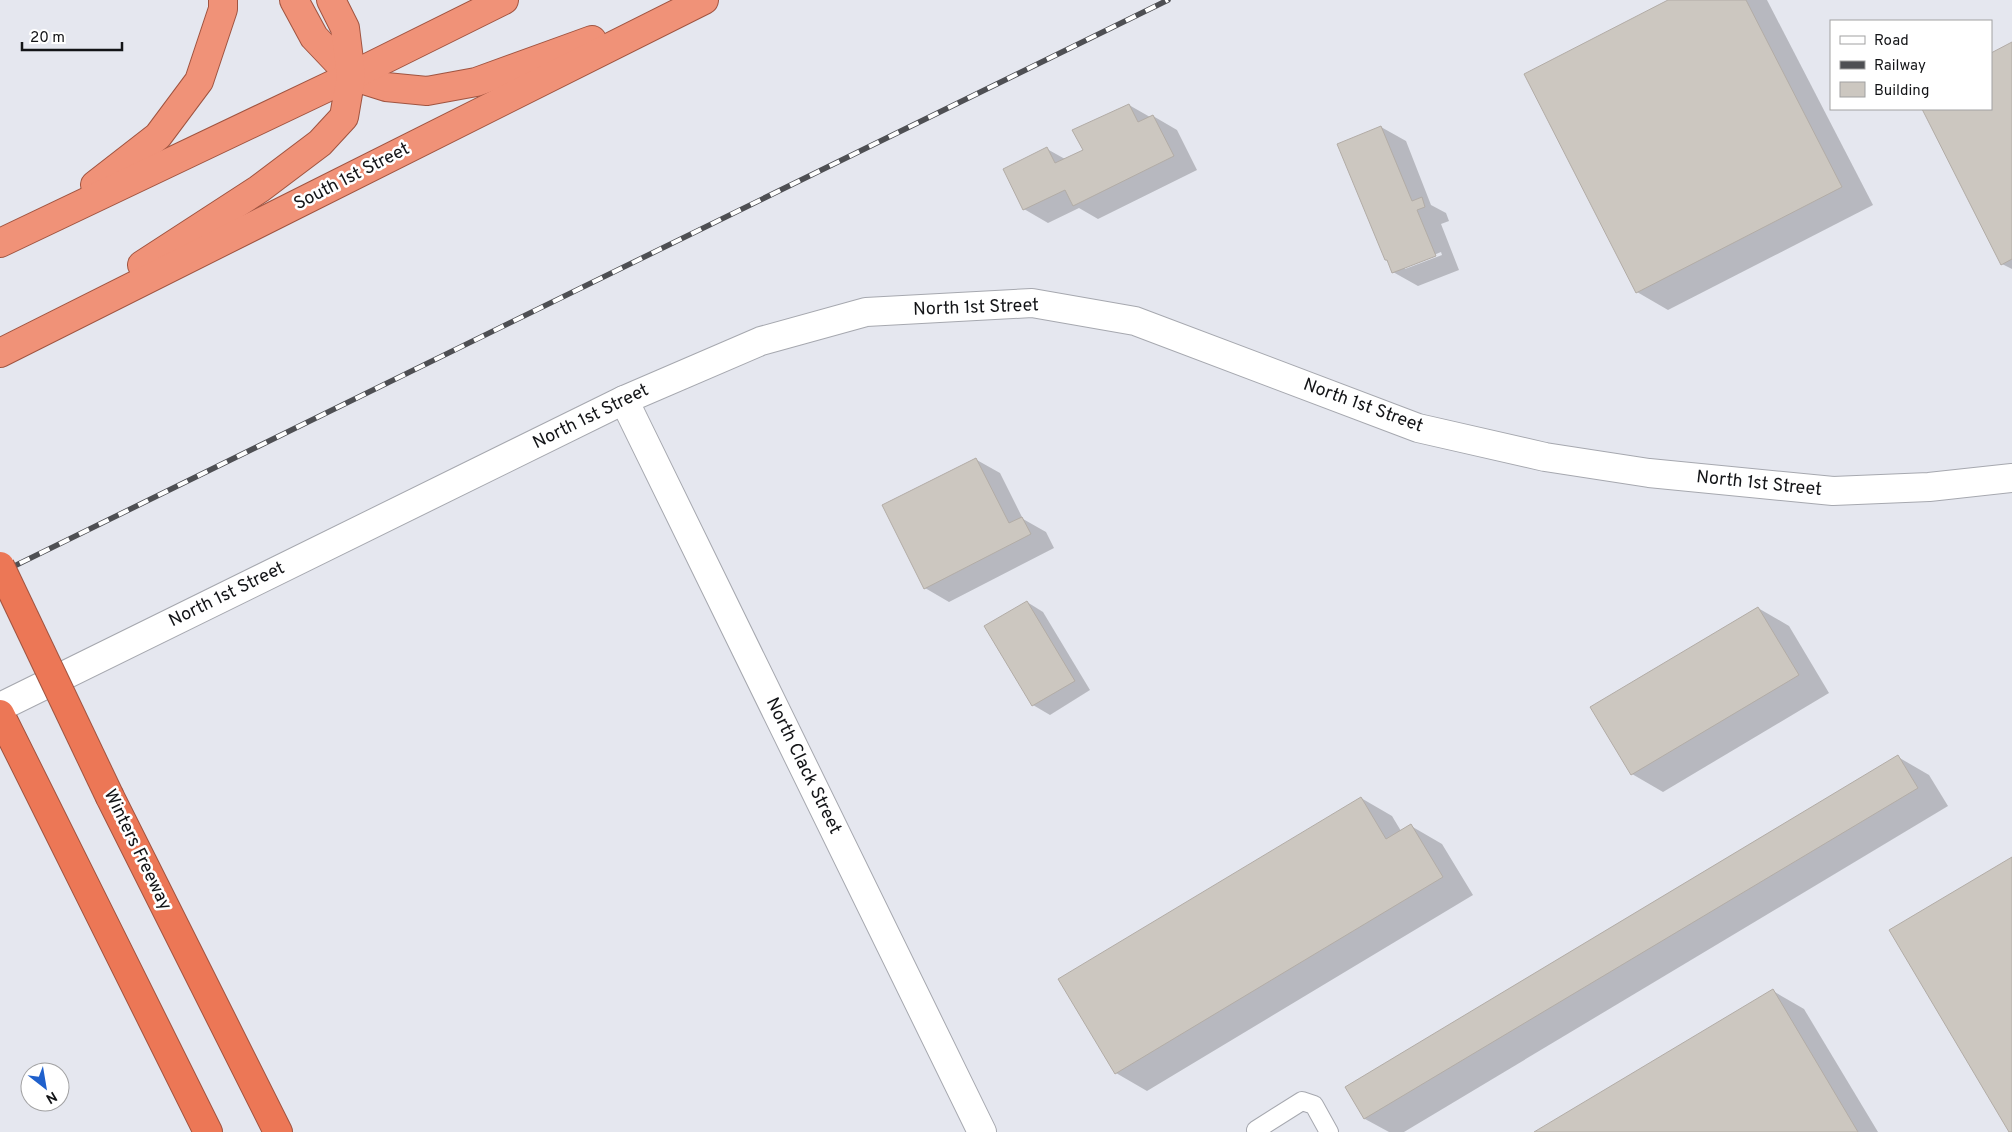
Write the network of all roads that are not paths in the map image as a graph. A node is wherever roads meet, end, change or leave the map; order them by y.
1 (223, 0) edge
2 (294, 0) edge
3 (331, 0) edge
4 (504, 0) edge
5 (703, 0) edge
6 (351, 76) junction
7 (52, 218) junction
8 (0, 243) edge
9 (27, 340) junction
10 (0, 353) edge
11 (624, 400) junction
12 (2012, 478) edge
13 (0, 566) edge
14 (0, 707) edge
15 (0, 714) edge
16 (1255, 1131) edge
17 (208, 1132) edge
18 (278, 1132) edge
19 (982, 1132) edge
20 (1330, 1132) edge

1 - 7 highway
2 - 6 highway
3 - 6 highway
4 - 6 highway
5 - 6 highway
5 - 9 highway, South 1st Street
6 - 7 highway
6 - 9 highway
7 - 8 highway
9 - 10 highway, South 1st Street
11 - 12 main road, North 1st Street
11 - 14 main road, North 1st Street
11 - 19 main road, North Clack Street
13 - 18 highway, Winters Freeway, bridge
15 - 17 highway
16 - 20 lane

